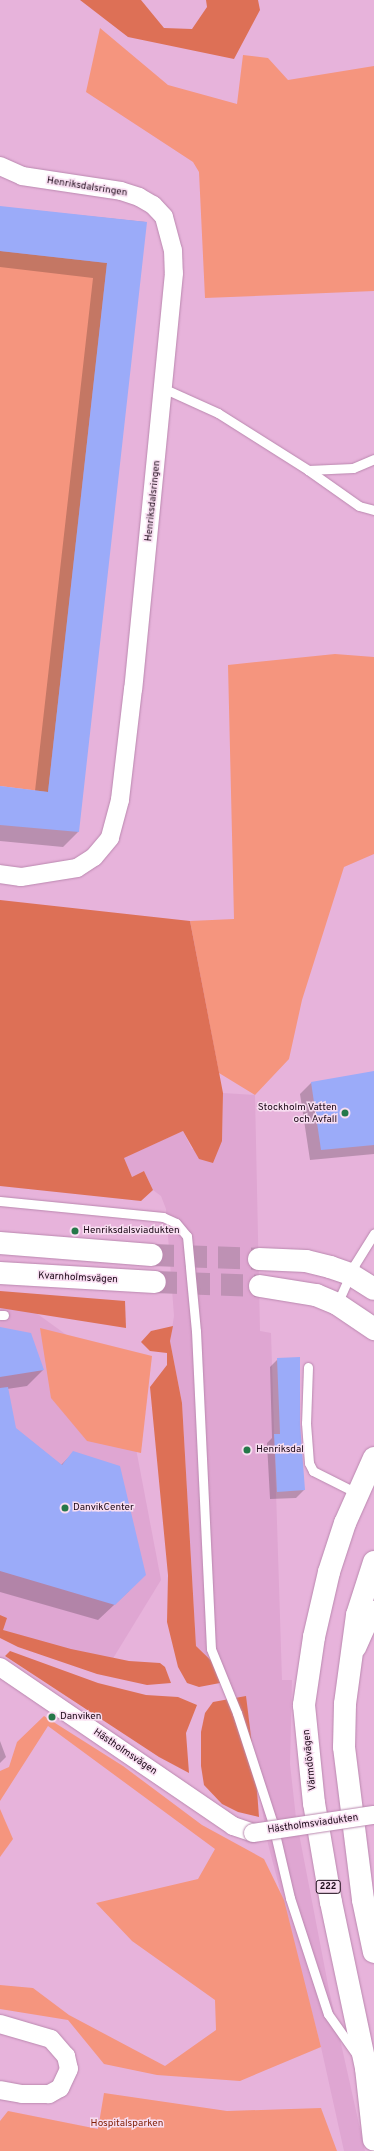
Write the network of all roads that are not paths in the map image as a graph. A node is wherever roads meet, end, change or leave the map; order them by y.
1 (0, 166) edge
2 (165, 389) junction
3 (374, 459) edge
4 (308, 470) junction
5 (374, 510) edge
6 (0, 874) edge
7 (0, 1201) edge
8 (374, 1234) edge
9 (0, 1243) edge
10 (152, 1255) tunnel mouth
11 (259, 1259) tunnel mouth
12 (0, 1273) edge
13 (350, 1274) junction
14 (155, 1282) tunnel mouth
15 (260, 1286) tunnel mouth
16 (374, 1289) edge
17 (337, 1304) junction
18 (374, 1329) edge
19 (308, 1367) dead end
20 (374, 1458) edge
21 (357, 1493) junction
22 (374, 1562) edge
23 (374, 1610) edge
24 (350, 1663) junction
25 (0, 1667) edge
26 (374, 1815) edge
27 (253, 1833) joint
28 (374, 1952) edge
29 (0, 2024) edge
30 (366, 2068) junction
31 (0, 2090) edge
32 (374, 2090) edge
33 (374, 2140) edge

1 - 2 street, Henriksdalsringen
2 - 4 lane
2 - 6 street, Henriksdalsringen
3 - 4 lane
4 - 5 lane
7 - 30 lane
8 - 13 lane
9 - 10 main road
11 - 13 main road
12 - 14 main road, Kvarnholmsvägen
13 - 16 main road
13 - 17 lane
15 - 17 main road
17 - 18 main road
19 - 21 lane
20 - 21 main road, Värmdövägen / 222
21 - 30 main road, Värmdövägen / 222
22 - 24 main road
23 - 24 street
24 - 28 main road
25 - 27 street, Hästholmsvägen
26 - 27 street, Hästholmsviadukten, bridge
29 - 31 street
30 - 32 main road, Värmdövägen / 222
30 - 33 main road, Värmdövägen

